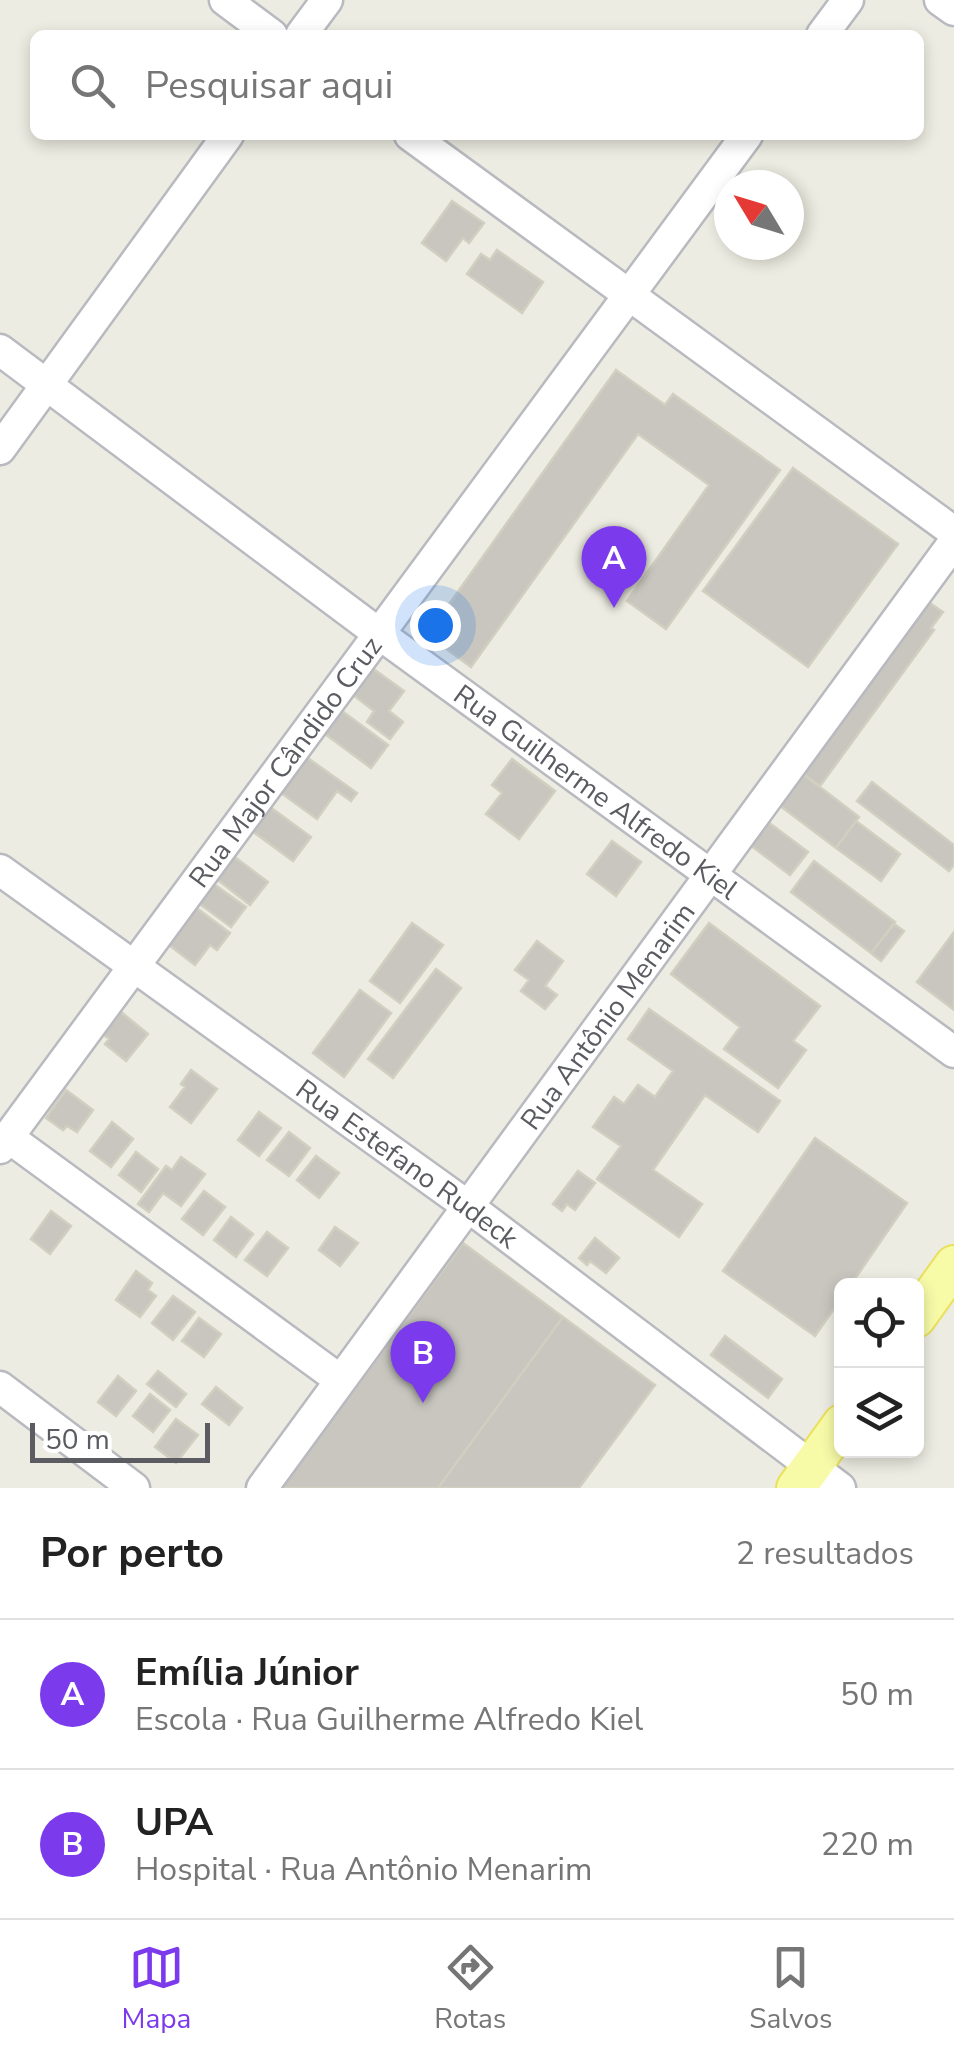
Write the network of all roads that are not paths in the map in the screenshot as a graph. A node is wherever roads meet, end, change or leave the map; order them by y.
1 (225, 0) edge
2 (326, 0) edge
3 (848, 0) edge
4 (940, 0) edge
5 (954, 10) edge
6 (265, 30) edge
7 (305, 30) edge
8 (826, 30) edge
9 (224, 140) edge
10 (417, 140) edge
11 (743, 140) edge
12 (629, 294) junction
13 (0, 350) edge
14 (48, 384) junction
15 (0, 449) edge
16 (954, 532) edge
17 (954, 542) edge
18 (378, 633) junction
19 (0, 870) edge
20 (711, 875) junction
21 (132, 968) junction
22 (954, 1052) edge
23 (4, 1143) edge
24 (468, 1207) junction
25 (954, 1266) edge
26 (924, 1307) edge
27 (340, 1380) junction
28 (0, 1387) edge
29 (834, 1442) edge
30 (816, 1481) edge
31 (134, 1488) edge
32 (262, 1488) edge

1 - 6 street
2 - 7 street
3 - 8 street
4 - 5 street
9 - 14 street
10 - 12 street
11 - 12 street, Rua Major Cândido Cruz
12 - 16 street
12 - 18 street, Rua Major Cândido Cruz
13 - 14 street, Rua Guilherme Alfredo Kiel
14 - 15 street
14 - 18 street, Rua Guilherme Alfredo Kiel
17 - 20 street, Rua Antônio Menarim
18 - 20 street, Rua Guilherme Alfredo Kiel
18 - 21 street, Rua Major Cândido Cruz
19 - 21 street, Rua Estefano Rudeck
20 - 22 street, Rua Guilherme Alfredo Kiel
20 - 24 street, Rua Antônio Menarim
21 - 23 street, Rua Major Cândido Cruz
21 - 24 street, Rua Estefano Rudeck
23 - 27 street
24 - 27 street, Rua Antônio Menarim
24 - 30 street, Rua Estefano Rudeck
25 - 26 main road
27 - 32 street, Rua Antônio Menarim
28 - 31 street
29 - 30 main road

